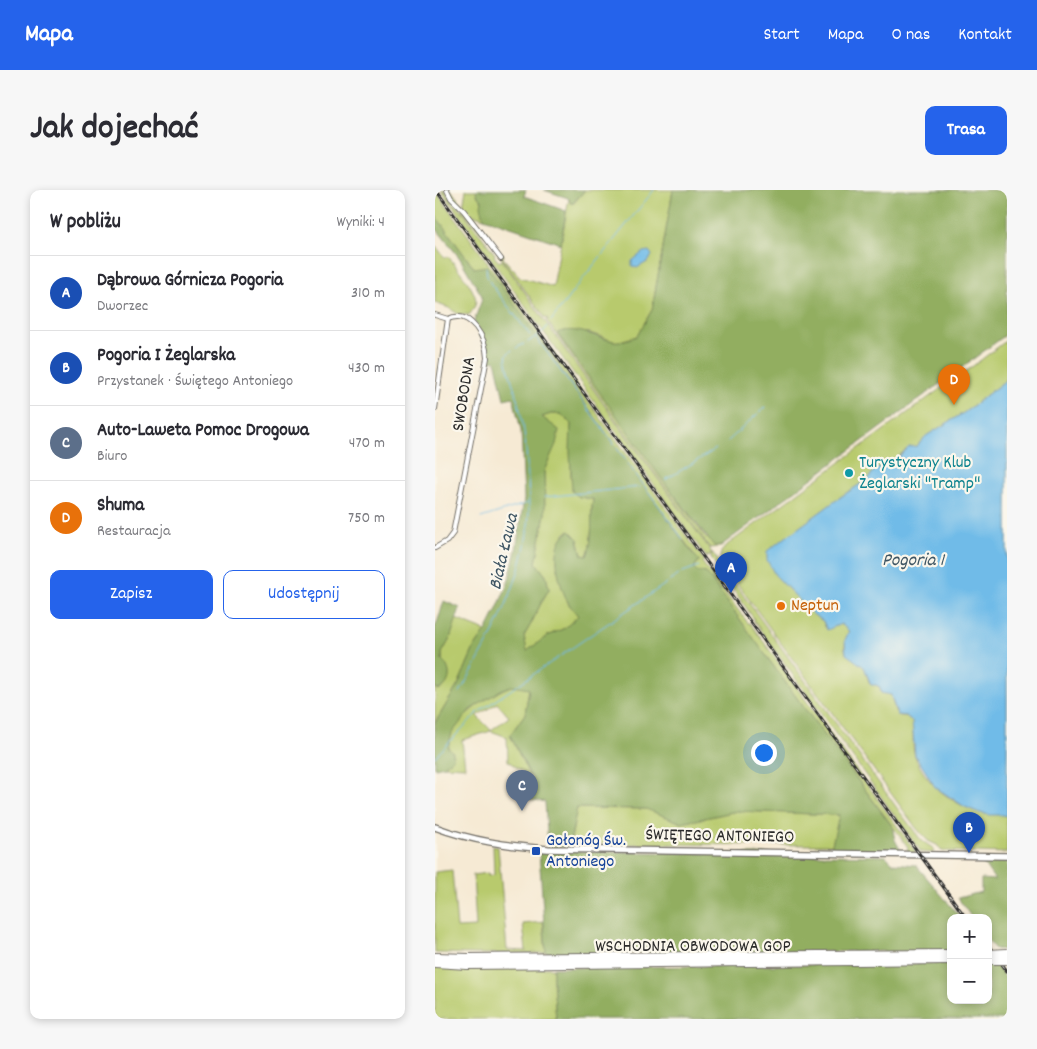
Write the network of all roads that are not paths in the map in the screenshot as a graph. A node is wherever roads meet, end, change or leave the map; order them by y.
1 (447, 190) edge
2 (501, 259) dead end
3 (435, 315) edge
4 (448, 319) junction
5 (435, 409) edge
6 (435, 548) edge
7 (435, 826) edge
8 (1007, 856) edge
9 (1007, 953) edge
10 (947, 954) edge
11 (992, 954) edge
12 (435, 957) edge
13 (947, 960) edge
14 (992, 960) edge
15 (1007, 960) edge
16 (435, 963) edge

1 - 2 street
3 - 4 street, SWOBODNA
4 - 5 street
4 - 6 street, SWOBODNA
7 - 8 street, ŚWIĘTEGO ANTONIEGO
9 - 11 highway, bridge
10 - 12 highway, WSCHODNIA OBWODOWA GOP
13 - 16 highway, WSCHODNIA OBWODOWA GOP
14 - 15 highway, bridge

